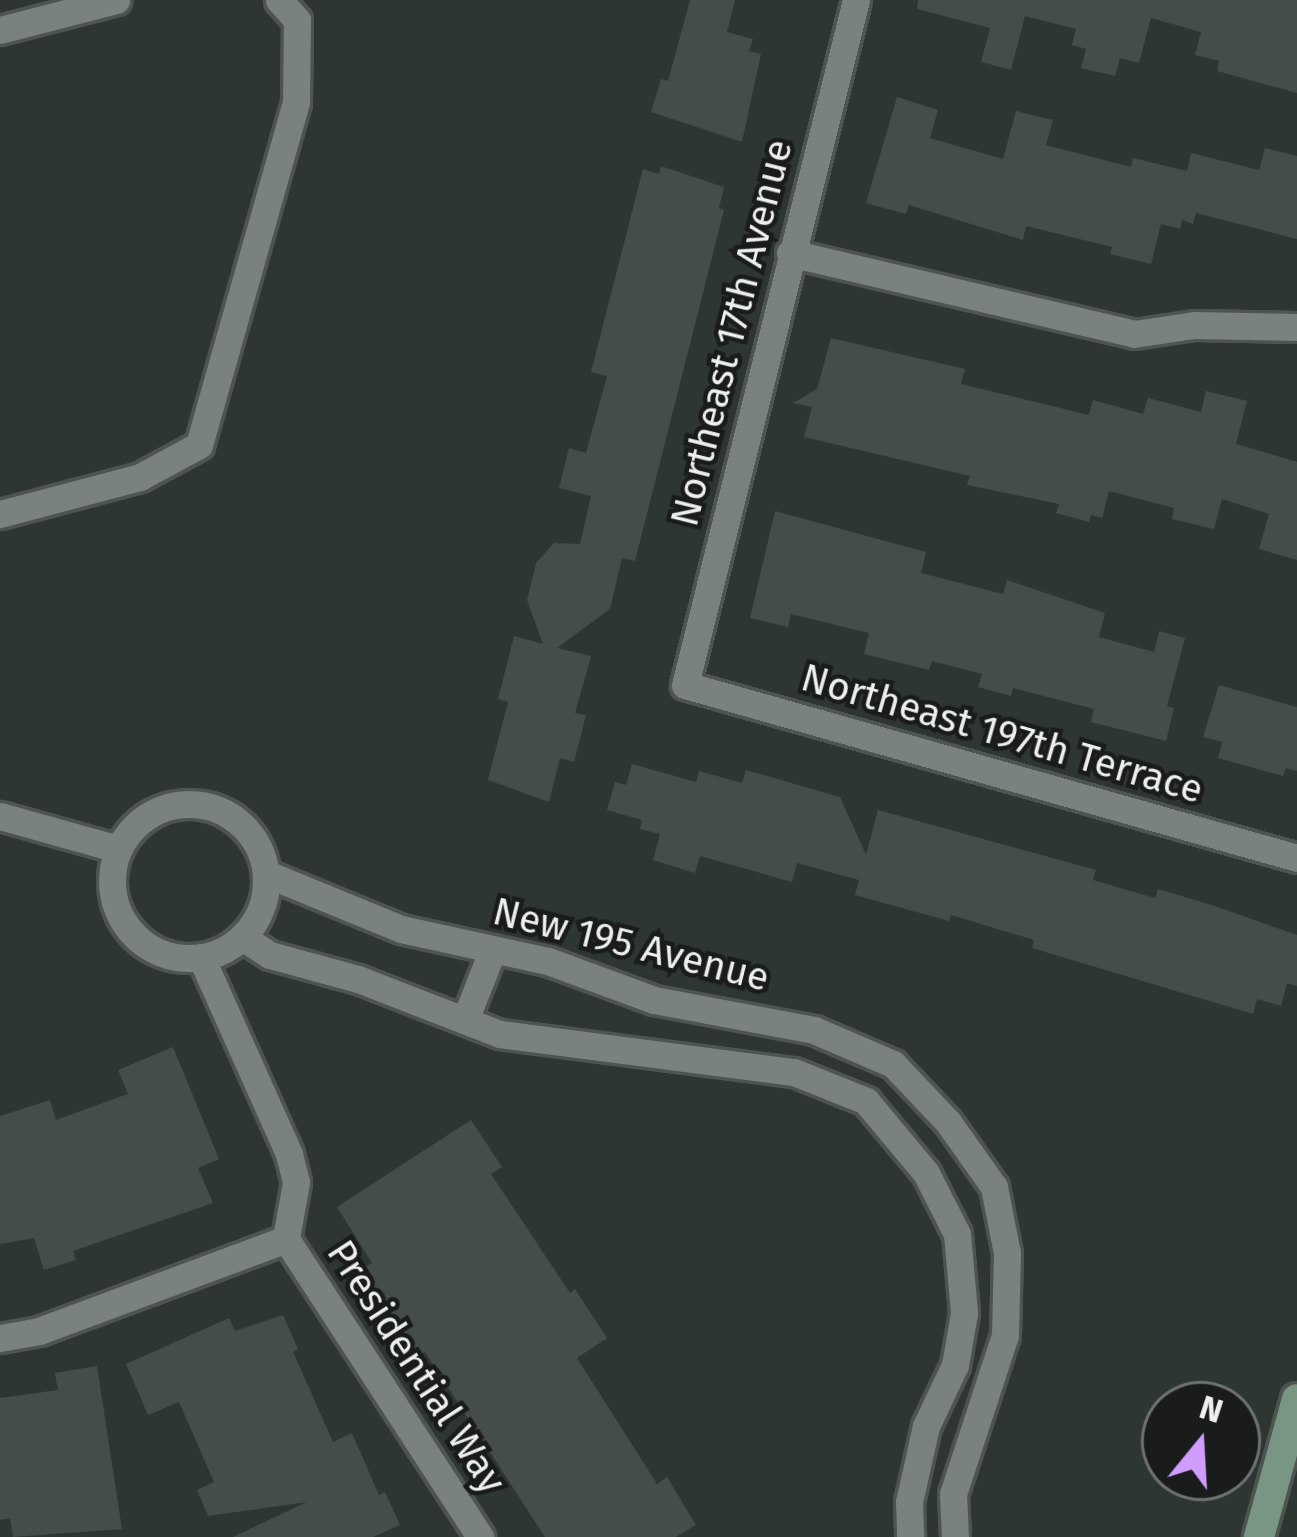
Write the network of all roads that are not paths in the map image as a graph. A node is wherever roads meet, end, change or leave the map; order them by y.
1 (116, 0) edge
2 (279, 0) edge
3 (856, 0) edge
4 (0, 30) edge
5 (790, 254) junction
6 (1297, 327) edge
7 (0, 514) edge
8 (685, 685) joint
9 (0, 816) edge
10 (118, 849) junction
11 (1297, 858) edge
12 (267, 874) junction
13 (242, 937) junction
14 (493, 949) junction
15 (201, 957) junction
16 (465, 1020) junction
17 (286, 1239) junction
18 (0, 1338) edge
19 (1297, 1399) edge
20 (479, 1537) edge
21 (910, 1537) edge
22 (955, 1537) edge
23 (1259, 1537) edge

1 - 4 street
2 - 7 street
3 - 5 street, Northeast 17th Avenue
5 - 6 street
5 - 8 street, Northeast 17th Avenue
8 - 11 street, Northeast 197th Terrace
9 - 10 street
10 - 12 street
10 - 15 street
12 - 13 street
12 - 14 street, New 195 Avenue
13 - 15 street
13 - 16 street
14 - 16 street
14 - 22 street, New 195 Avenue
15 - 17 street
16 - 21 street
17 - 18 street
17 - 20 street, Presidential Way
19 - 23 street

